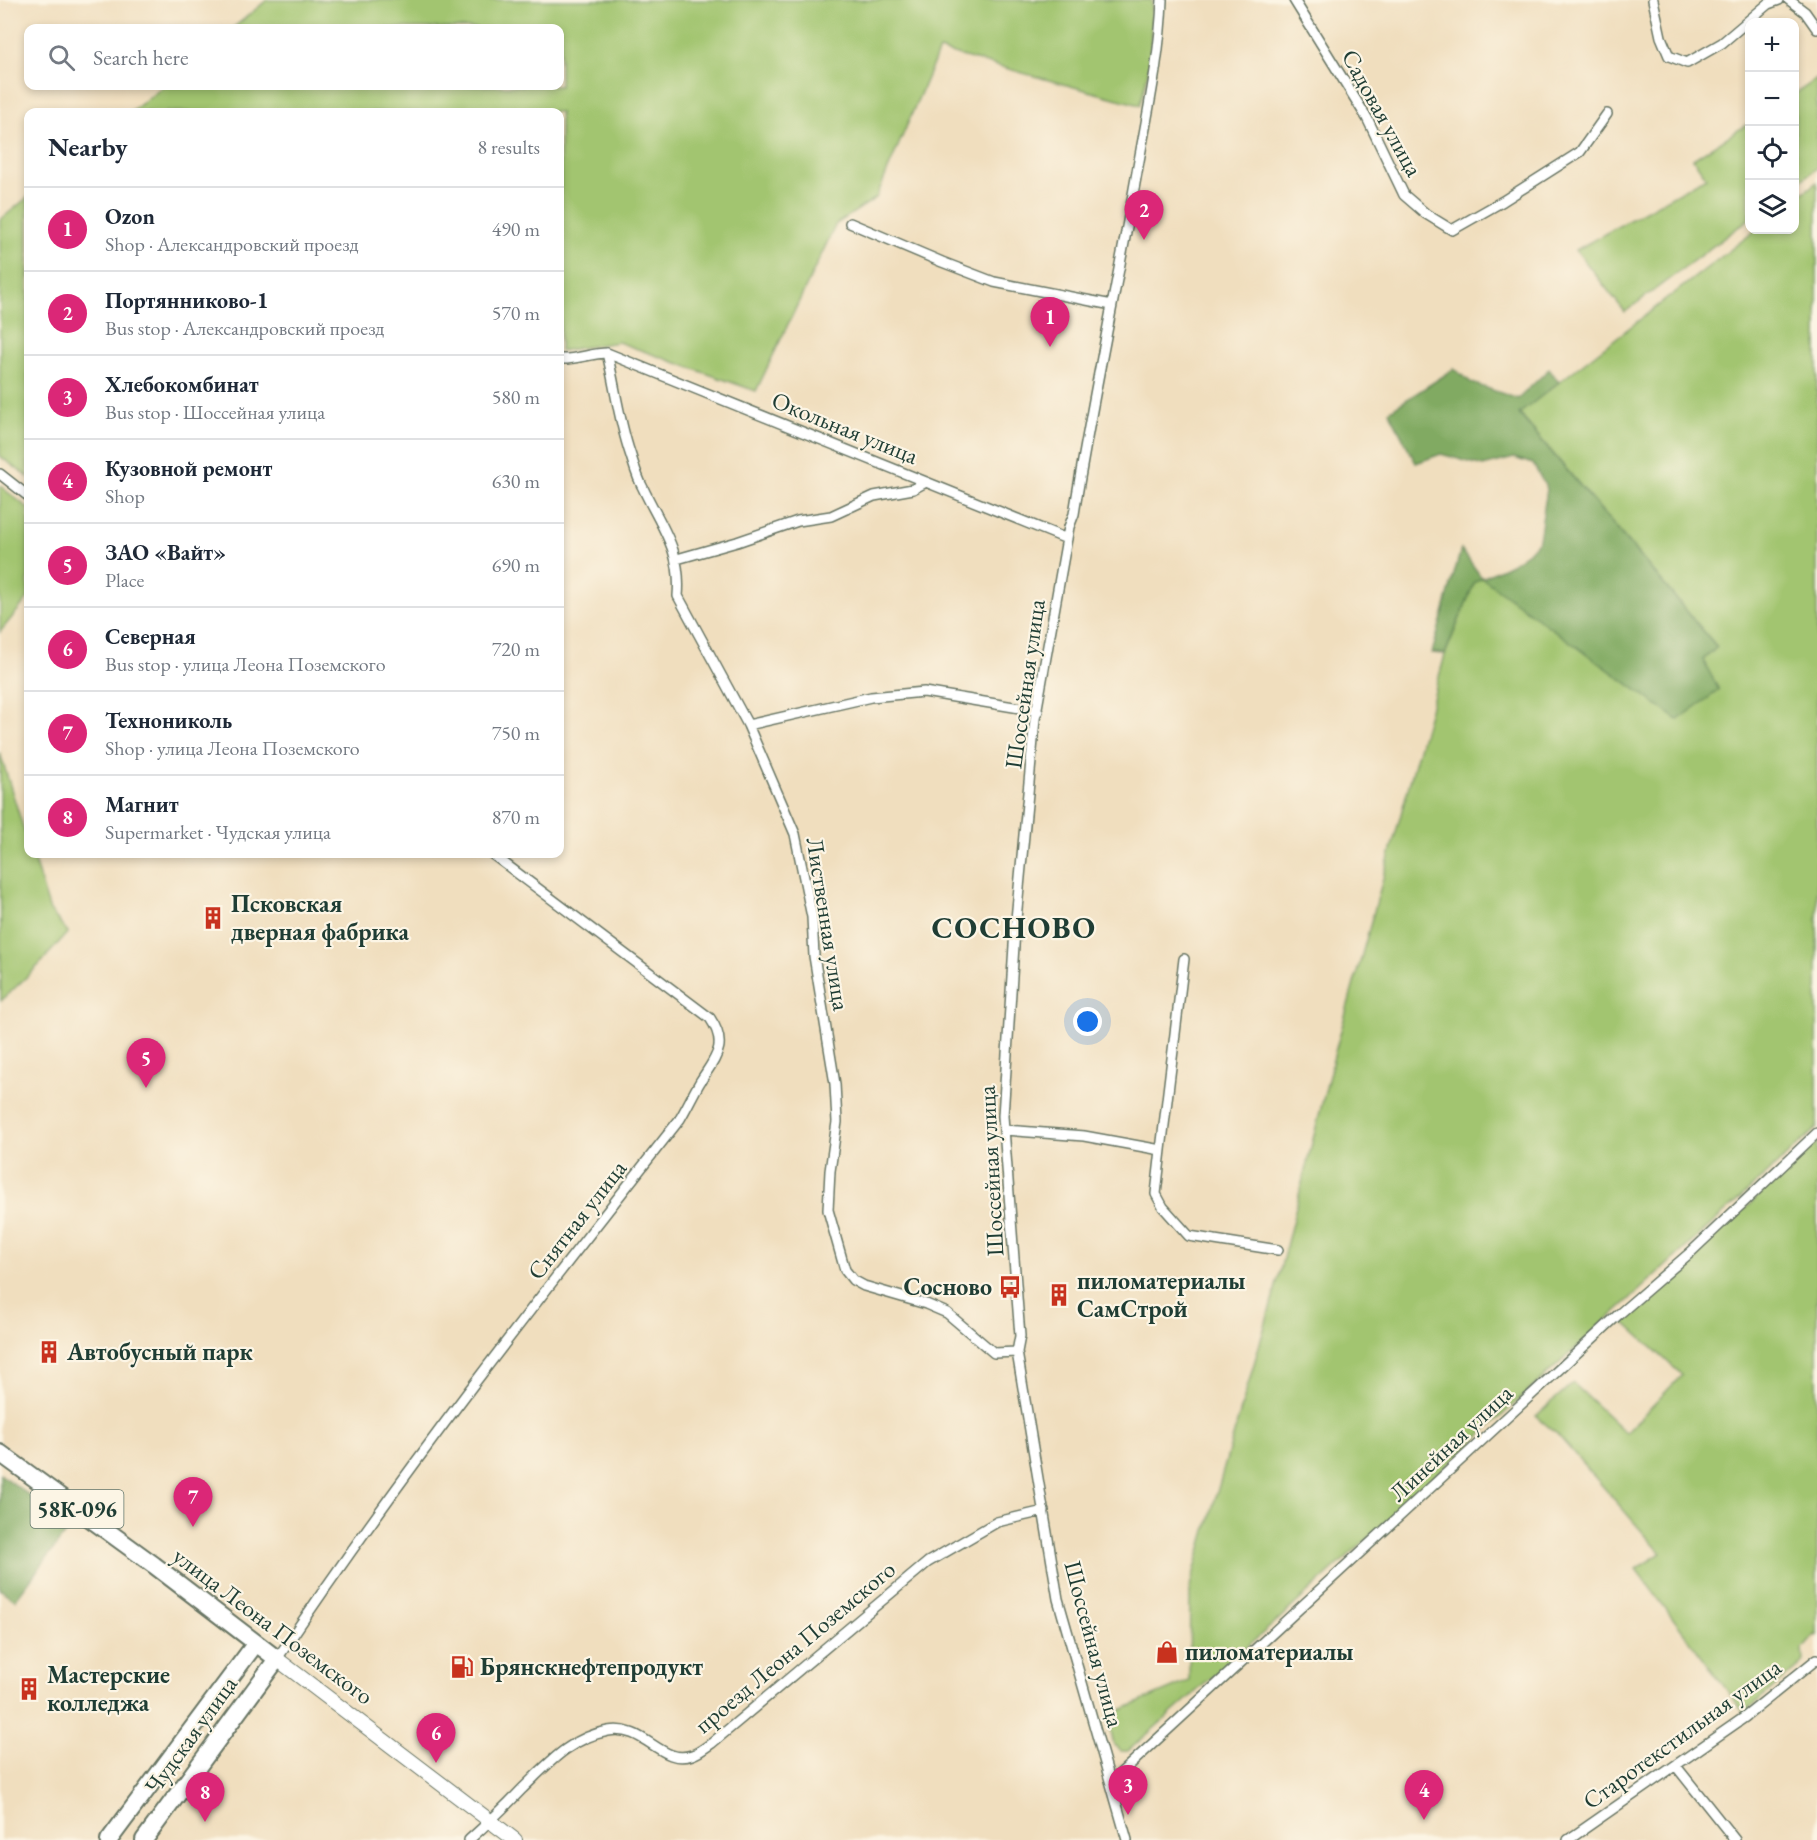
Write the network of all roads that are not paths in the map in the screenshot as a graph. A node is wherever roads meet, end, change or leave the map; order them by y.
1 (1162, 0) edge
2 (1294, 0) edge
3 (1653, 0) edge
4 (1779, 0) edge
5 (1789, 0) edge
6 (1817, 29) edge
7 (1607, 114) dead end
8 (850, 223) dead end
9 (1112, 305) junction
10 (607, 353) junction
11 (564, 360) edge
12 (0, 474) edge
13 (926, 482) junction
14 (24, 493) edge
15 (1067, 539) junction
16 (677, 559) junction
17 (1038, 711) junction
18 (748, 725) junction
19 (497, 858) edge
20 (1184, 959) dead end
21 (1004, 1131) junction
22 (1817, 1132) edge
23 (1161, 1150) junction
24 (1278, 1250) dead end
25 (1017, 1352) junction
26 (0, 1453) edge
27 (1044, 1512) junction
28 (256, 1643) junction
29 (277, 1659) junction
30 (1817, 1659) edge
31 (1676, 1766) junction
32 (1111, 1782) junction
33 (490, 1822) junction
34 (109, 1840) edge
35 (144, 1840) edge
36 (469, 1840) edge
37 (514, 1840) edge
38 (1127, 1840) edge
39 (1568, 1840) edge
40 (1735, 1840) edge

1 - 9 street, Шоссейная улица
2 - 7 street, Садовая улица
3 - 4 street
5 - 6 street
8 - 9 street
9 - 15 street, Шоссейная улица
10 - 11 street
10 - 13 street, Окольная улица
10 - 16 street, Лиственная улица
12 - 14 street
13 - 15 street, Окольная улица
13 - 16 street
15 - 17 street, Шоссейная улица
16 - 18 street, Лиственная улица
17 - 18 street
17 - 21 street, Шоссейная улица
18 - 25 street, Лиственная улица
19 - 29 street, Снятная улица
20 - 23 street
21 - 23 street
21 - 25 street, Шоссейная улица
22 - 32 street, Линейная улица
23 - 24 street
25 - 27 street, Шоссейная улица
26 - 28 highway, улица Леона Поземского / 58К-096
27 - 32 street, Шоссейная улица
27 - 33 street, проезд Леона Поземского
28 - 29 highway, улица Леона Поземского / 58К-096
28 - 34 highway, Чудская улица
29 - 33 main road, улица Леона Поземского
29 - 35 highway, Чудская улица
30 - 31 street, Старотекстильная улица
31 - 39 street, Старотекстильная улица
31 - 40 street
32 - 38 street, Шоссейная улица
33 - 36 street, проезд Леона Поземского
33 - 37 main road, улица Леона Поземского

